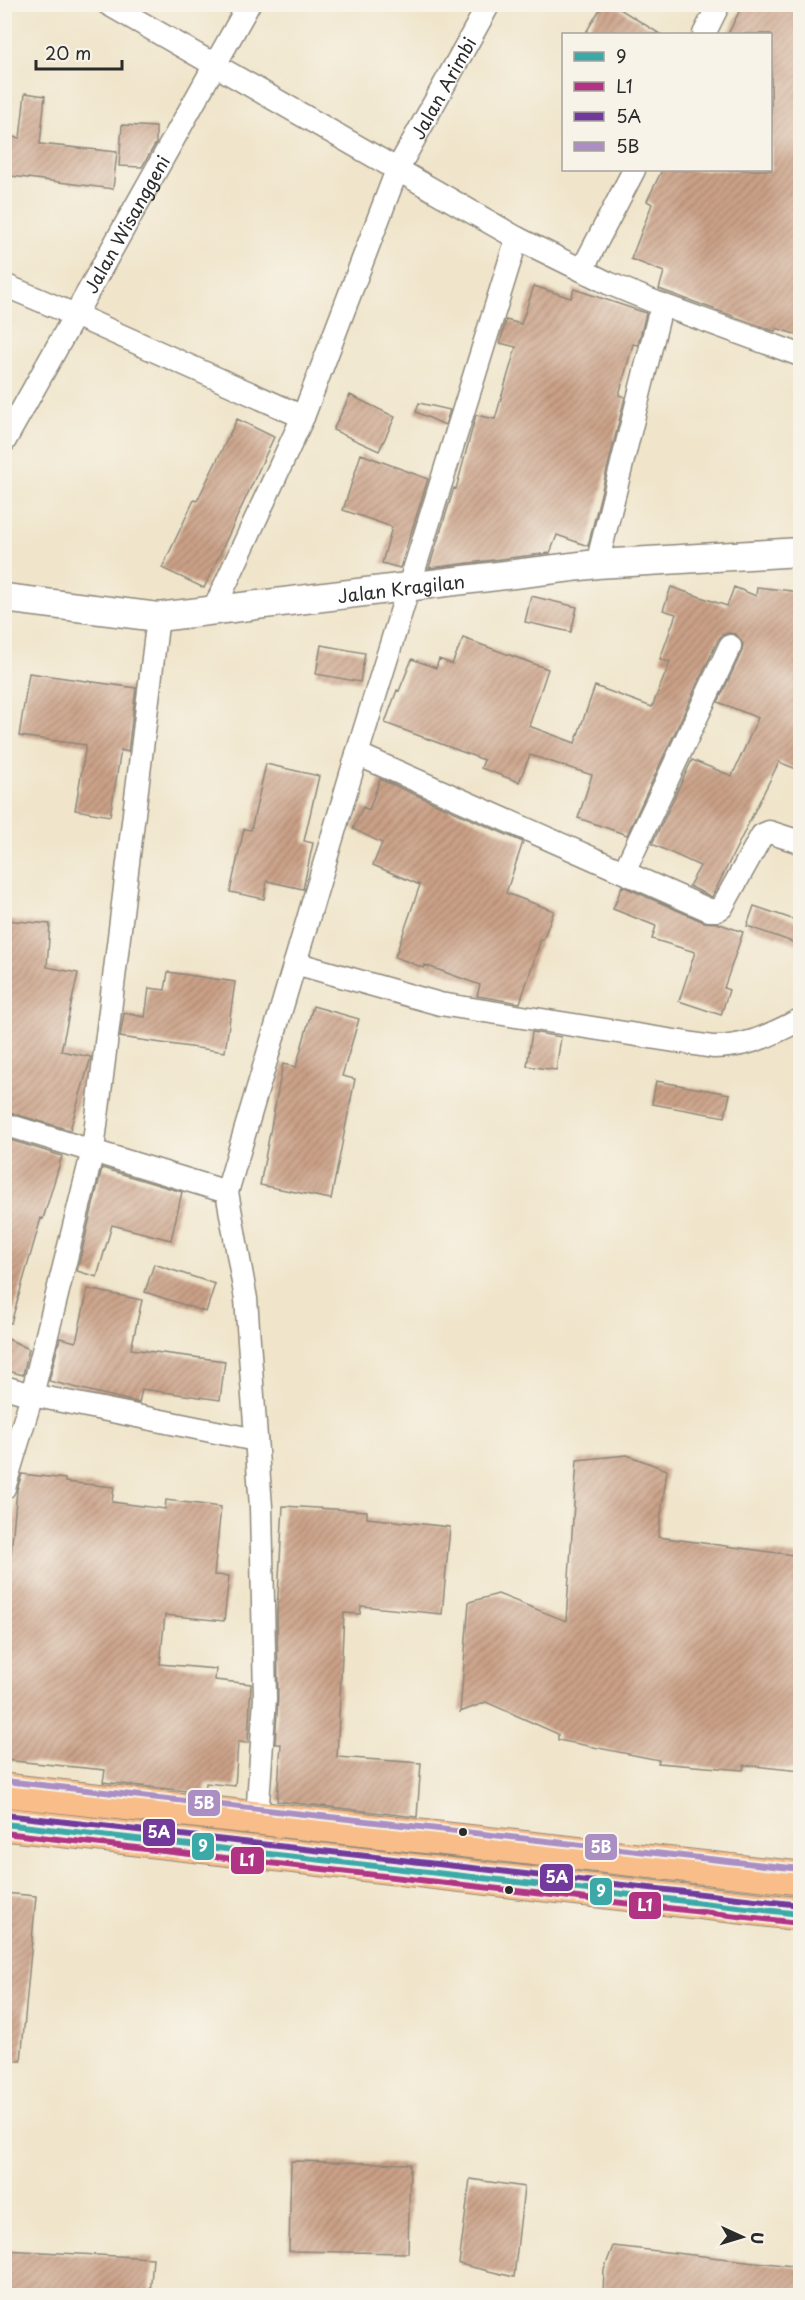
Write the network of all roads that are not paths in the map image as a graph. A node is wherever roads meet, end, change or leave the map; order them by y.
1 (108, 4) edge
2 (249, 4) edge
3 (489, 4) edge
4 (719, 4) edge
5 (704, 33) edge
6 (216, 65) junction
7 (397, 170) junction
8 (633, 171) edge
9 (517, 238) junction
10 (582, 270) junction
11 (4, 285) edge
12 (75, 315) junction
13 (658, 319) dead end
14 (801, 355) edge
15 (303, 417) junction
16 (4, 442) edge
17 (801, 552) edge
18 (597, 564) junction
19 (409, 587) junction
20 (4, 598) edge
21 (214, 609) junction
22 (158, 617) junction
23 (730, 646) dead end
24 (357, 754) junction
25 (801, 842) edge
26 (624, 872) junction
27 (295, 963) junction
28 (801, 1020) edge
29 (4, 1124) edge
30 (93, 1150) junction
31 (227, 1192) junction
32 (4, 1387) edge
33 (32, 1395) junction
34 (256, 1440) junction
35 (4, 1488) edge
36 (4, 1790) edge
37 (257, 1818) junction
38 (4, 1824) edge
39 (801, 1878) edge
40 (801, 1914) edge

1 - 6 street
2 - 6 street, Jalan Wisanggeni
3 - 7 street, Jalan Arimbi
4 - 5 street
6 - 7 street
6 - 12 street, Jalan Wisanggeni
7 - 9 street
7 - 15 street, Jalan Arimbi
8 - 10 street
9 - 10 street
9 - 19 street
10 - 14 street
11 - 12 street
12 - 15 street
12 - 16 street, Jalan Wisanggeni
13 - 18 street
15 - 21 street, Jalan Arimbi
17 - 18 street, Jalan Kragilan
18 - 19 street, Jalan Kragilan
19 - 21 street, Jalan Kragilan
19 - 24 street
20 - 22 street, Jalan Kragilan
21 - 22 street, Jalan Kragilan
22 - 30 street
23 - 26 street
24 - 26 street
24 - 27 street
25 - 26 street
27 - 28 street
27 - 31 street
29 - 30 street
30 - 31 street
30 - 33 street
31 - 34 street
32 - 33 street
33 - 34 street
33 - 35 street
34 - 37 street
36 - 37 main road
37 - 39 main road
38 - 40 main road

